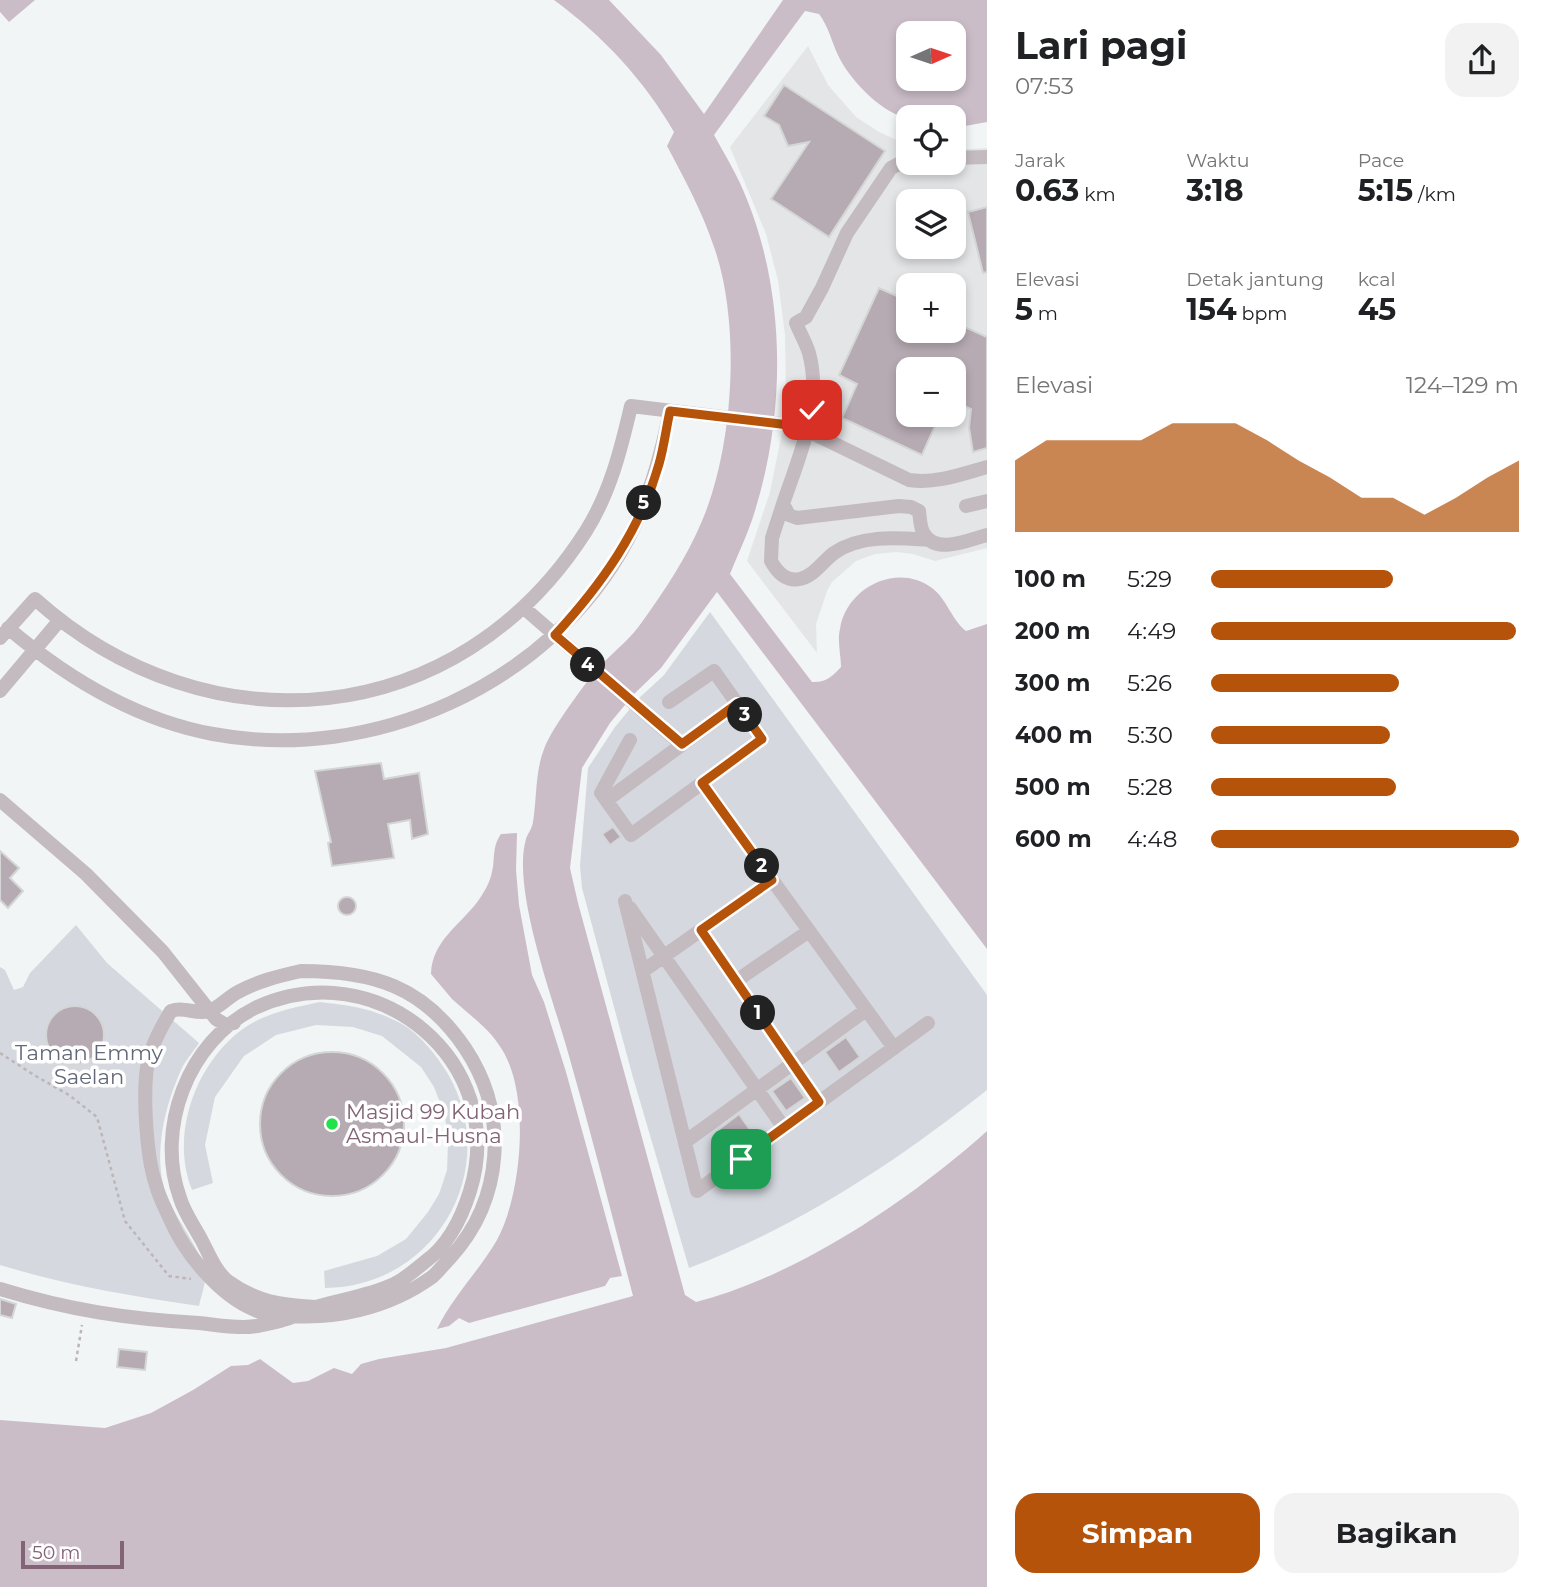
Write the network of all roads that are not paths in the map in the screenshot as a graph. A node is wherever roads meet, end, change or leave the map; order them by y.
1 (987, 157) edge
2 (966, 158) edge
3 (896, 165) edge
4 (670, 411) junction
5 (808, 431) junction
6 (987, 467) edge
7 (987, 501) edge
8 (783, 504) junction
9 (967, 506) dead end
10 (987, 535) edge
11 (930, 540) junction
12 (524, 608) junction
13 (60, 621) junction
14 (4, 633) edge
15 (555, 635) junction
16 (35, 651) junction
17 (0, 691) edge
18 (669, 702) dead end
19 (737, 704) junction
20 (630, 740) dead end
21 (682, 744) junction
22 (702, 783) junction
23 (0, 800) edge
24 (607, 800) junction
25 (772, 880) junction
26 (701, 930) junction
27 (809, 931) junction
28 (664, 956) junction
29 (643, 971) junction
30 (736, 981) junction
31 (866, 1010) junction
32 (210, 1020) junction
33 (234, 1023) junction
34 (928, 1023) dead end
35 (894, 1048) junction
36 (792, 1063) junction
37 (757, 1089) junction
38 (819, 1102) junction
39 (146, 1113) junction
40 (175, 1113) junction
41 (784, 1128) junction
42 (685, 1142) junction
43 (171, 1152) junction
44 (150, 1154) junction
45 (0, 1289) edge
46 (225, 1293) junction
47 (315, 1307) junction
48 (295, 1316) junction
49 (222, 1325) junction

1 - 2 street
3 - 5 street
4 - 5 street
4 - 12 street
4 - 15 street
5 - 6 street
5 - 8 street
7 - 9 street
8 - 11 street
8 - 11 street
10 - 11 street
12 - 13 street
12 - 15 street
13 - 14 street
13 - 16 street
14 - 16 street
15 - 16 street
15 - 21 street
16 - 17 street
18 - 19 street
19 - 21 street
19 - 22 street
20 - 24 street
21 - 24 street
22 - 24 street
22 - 25 street
23 - 32 street
25 - 26 street
25 - 27 street
26 - 28 street
26 - 30 street
27 - 30 street
27 - 31 street
28 - 29 street
28 - 29 street
28 - 37 street
29 - 42 street
30 - 36 street
31 - 35 street
31 - 36 street
32 - 33 street
32 - 33 street
32 - 39 street
32 - 40 street
32 - 48 street
33 - 47 street
34 - 35 street
35 - 38 street
36 - 37 street
36 - 38 street
37 - 41 street
37 - 42 street
38 - 41 street
39 - 40 street
39 - 44 street
40 - 43 street
41 - 42 street
43 - 44 street
43 - 47 street
44 - 46 street
45 - 49 street
46 - 48 street
46 - 49 street
47 - 48 street
48 - 49 street

